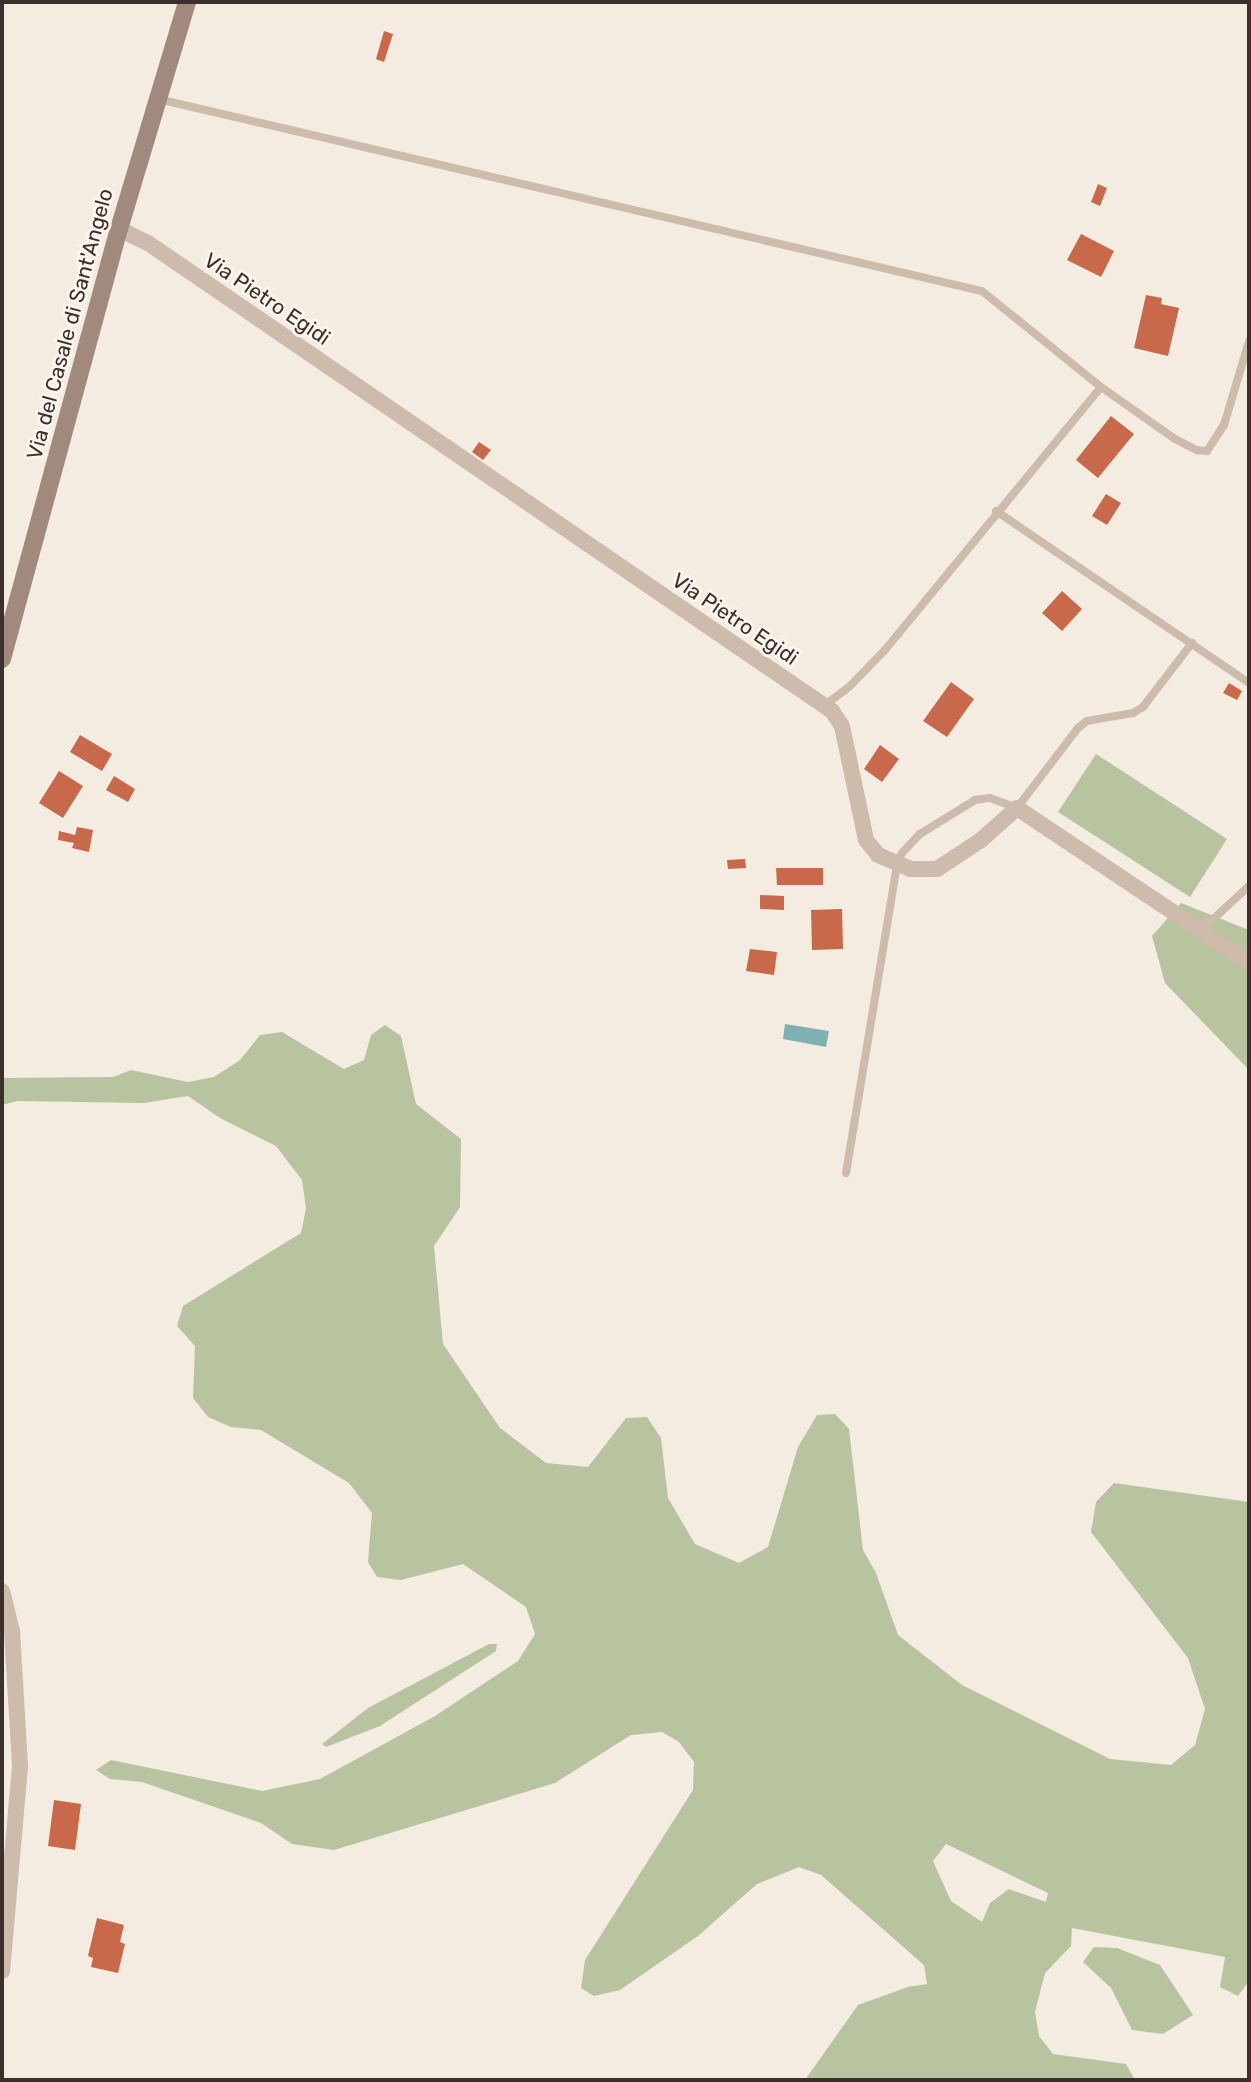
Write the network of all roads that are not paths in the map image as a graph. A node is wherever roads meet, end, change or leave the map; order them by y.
1 (187, 2) edge
2 (158, 99) junction
3 (119, 229) junction
4 (1249, 341) edge
5 (1101, 387) junction
6 (996, 511) junction
7 (1192, 643) junction
8 (2, 659) edge
9 (1249, 683) edge
10 (825, 705) junction
11 (1017, 808) junction
12 (897, 864) junction
13 (1249, 886) edge
14 (1192, 926) junction
15 (1249, 963) edge
16 (846, 1173) dead end
17 (2, 1591) edge
18 (2, 1971) edge

1 - 2 main road, Via del Casale di Sant'Angelo
2 - 3 main road, Via del Casale di Sant'Angelo
2 - 5 lane
3 - 8 main road, Via del Casale di Sant'Angelo
3 - 10 street, Via Pietro Egidi
4 - 5 lane
5 - 6 lane
6 - 7 lane
6 - 10 lane
7 - 9 lane
7 - 11 lane
10 - 12 street, Via Pietro Egidi
11 - 12 street, Via Pietro Egidi
11 - 12 lane
11 - 14 street
12 - 16 lane
13 - 14 lane
14 - 15 street
17 - 18 street

